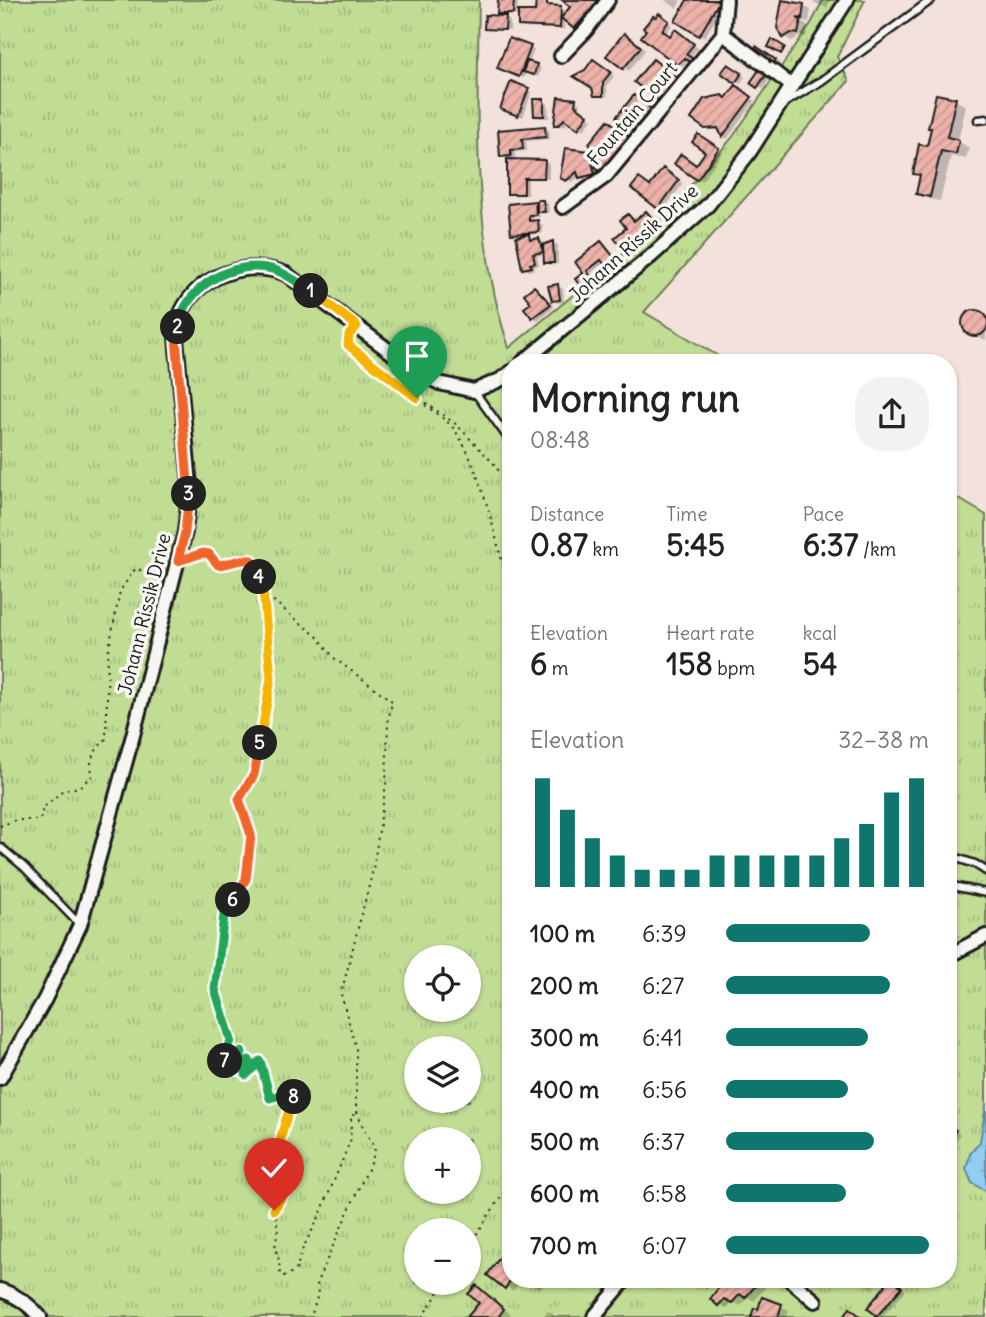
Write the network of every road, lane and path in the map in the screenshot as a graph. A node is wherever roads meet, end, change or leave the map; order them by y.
1 (608, 0) edge
2 (726, 0) edge
3 (846, 0) edge
4 (930, 0) edge
5 (723, 34) junction
6 (561, 57) dead end
7 (792, 86) junction
8 (779, 106) junction
9 (563, 207) dead end
10 (357, 326) junction
11 (533, 354) edge
12 (502, 379) edge
13 (474, 391) junction
14 (417, 398) junction
15 (502, 430) edge
16 (502, 476) edge
17 (178, 561) junction
18 (502, 563) edge
19 (167, 575) dead end
20 (263, 589) junction
21 (0, 826) edge
22 (0, 847) edge
23 (957, 858) edge
24 (986, 871) edge
25 (957, 887) edge
26 (986, 893) edge
27 (80, 925) junction
28 (986, 936) edge
29 (957, 951) edge
30 (0, 1078) edge
31 (359, 1115) junction
32 (502, 1195) edge
33 (481, 1227) edge
34 (618, 1288) edge
35 (800, 1288) edge
36 (0, 1290) edge
37 (437, 1295) edge
38 (815, 1301) dead end
39 (40, 1317) edge
40 (311, 1317) edge
41 (422, 1317) edge
42 (594, 1317) edge

1 - 6 street
2 - 5 street
3 - 7 street, Johann Rissik Drive
4 - 8 lane
5 - 7 street
5 - 9 street, Fountain Court
7 - 8 street, Johann Rissik Drive
8 - 11 street, Johann Rissik Drive
10 - 13 street, Johann Rissik Drive
10 - 14 path
10 - 17 street, Johann Rissik Drive
12 - 13 street
13 - 15 lane
14 - 16 path
14 - 18 path
17 - 20 path
17 - 27 street, Johann Rissik Drive
19 - 21 path
20 - 31 path
20 - 31 path
22 - 27 lane
23 - 24 lane
25 - 26 lane
27 - 30 street, Johann Rissik Drive
28 - 29 street
31 - 40 path
32 - 33 path
34 - 42 street
35 - 38 street
36 - 39 street
37 - 41 path

